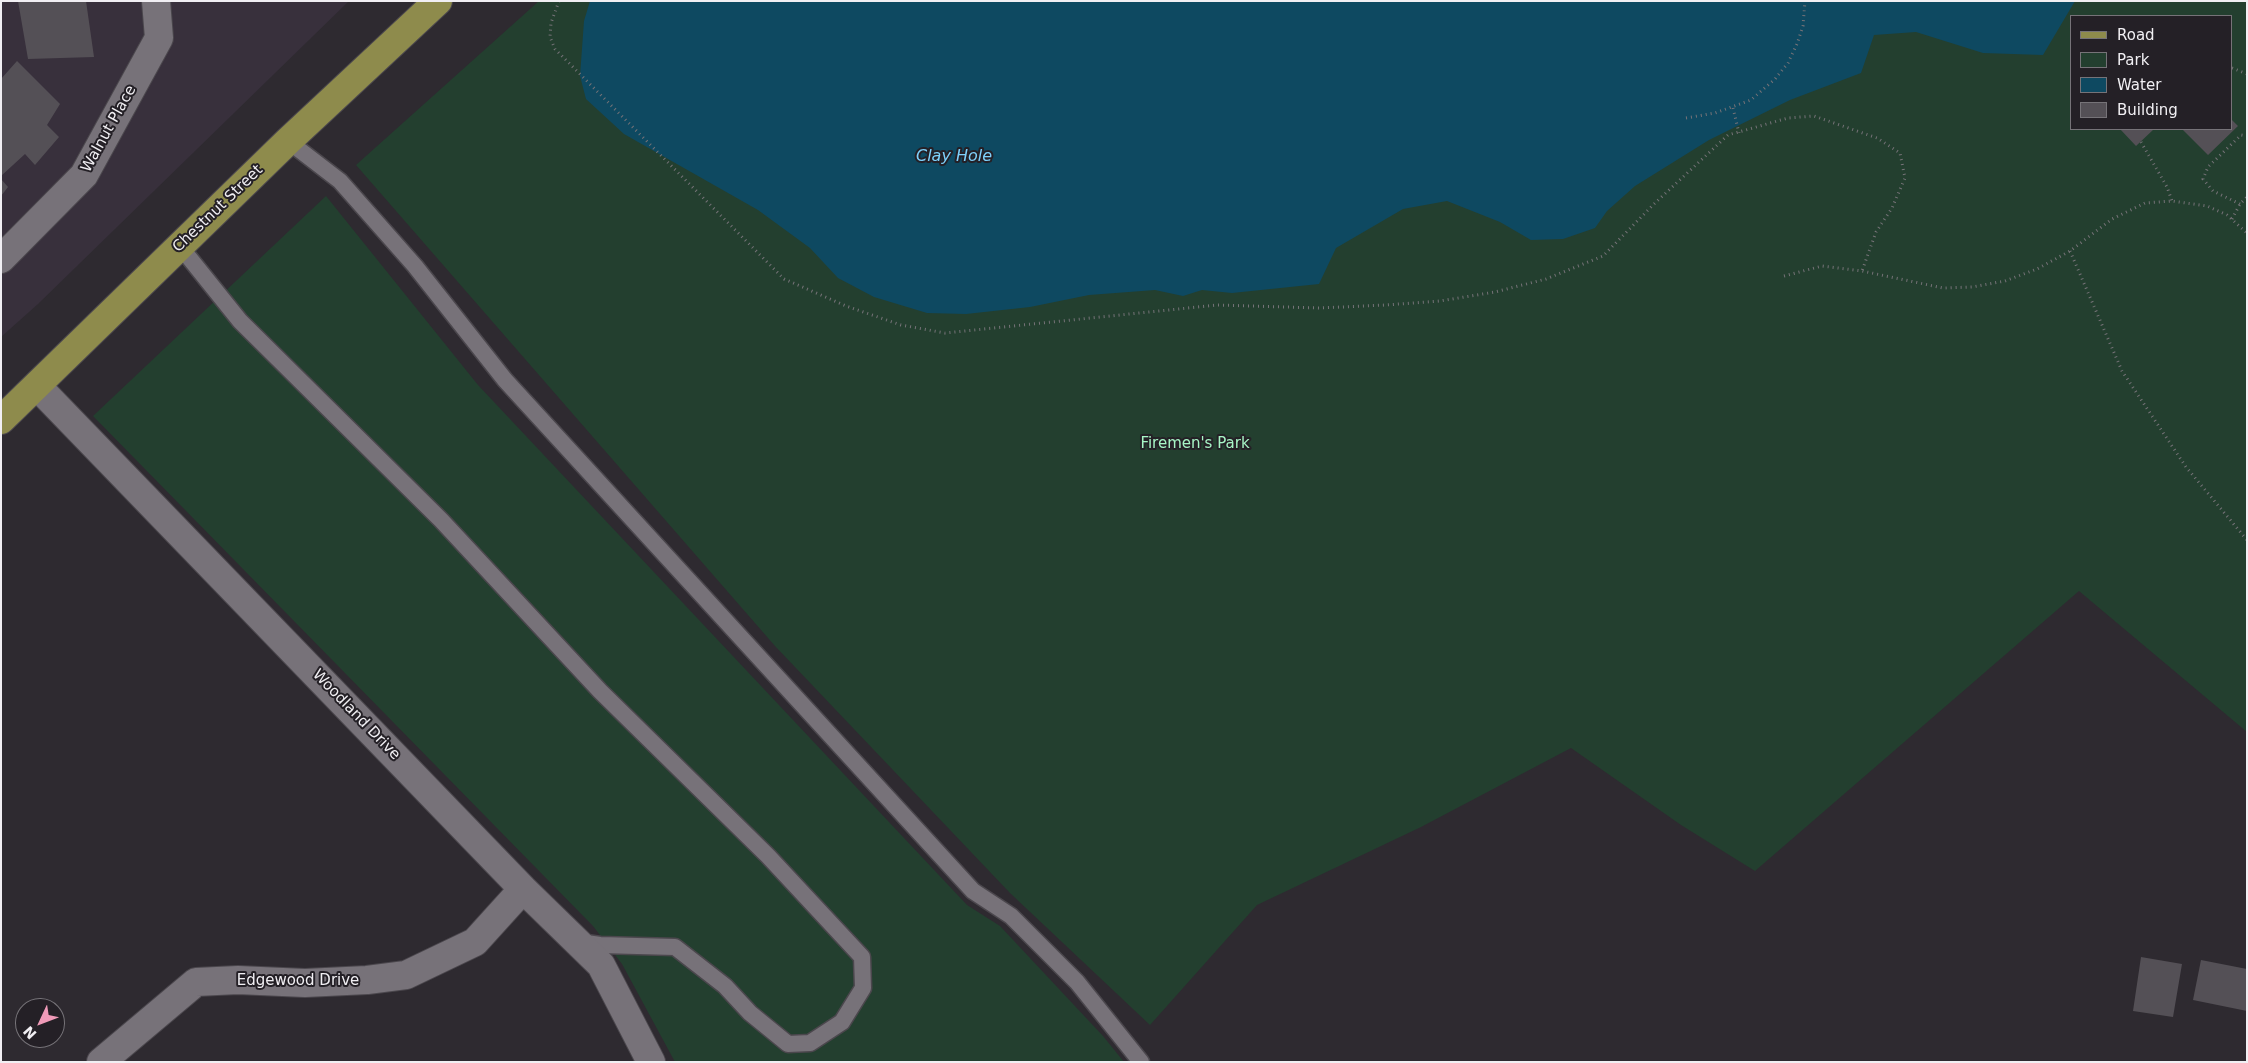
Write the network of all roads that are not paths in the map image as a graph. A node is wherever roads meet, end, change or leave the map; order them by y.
1 (156, 1) edge
2 (438, 1) edge
3 (288, 141) junction
4 (179, 245) junction
5 (1, 259) edge
6 (36, 386) junction
7 (1, 420) edge
8 (523, 889) junction
9 (577, 942) junction
10 (101, 1062) edge
11 (651, 1062) edge
12 (1141, 1062) edge

1 - 5 street, Walnut Place
2 - 3 main road, Chestnut Street
3 - 4 main road, Chestnut Street
3 - 12 lane
4 - 6 main road, Chestnut Street
4 - 9 lane
6 - 7 main road, Chestnut Street
6 - 8 street, Woodland Drive
8 - 9 street, Woodland Drive
8 - 10 street, Edgewood Drive
9 - 11 street, Woodland Drive

